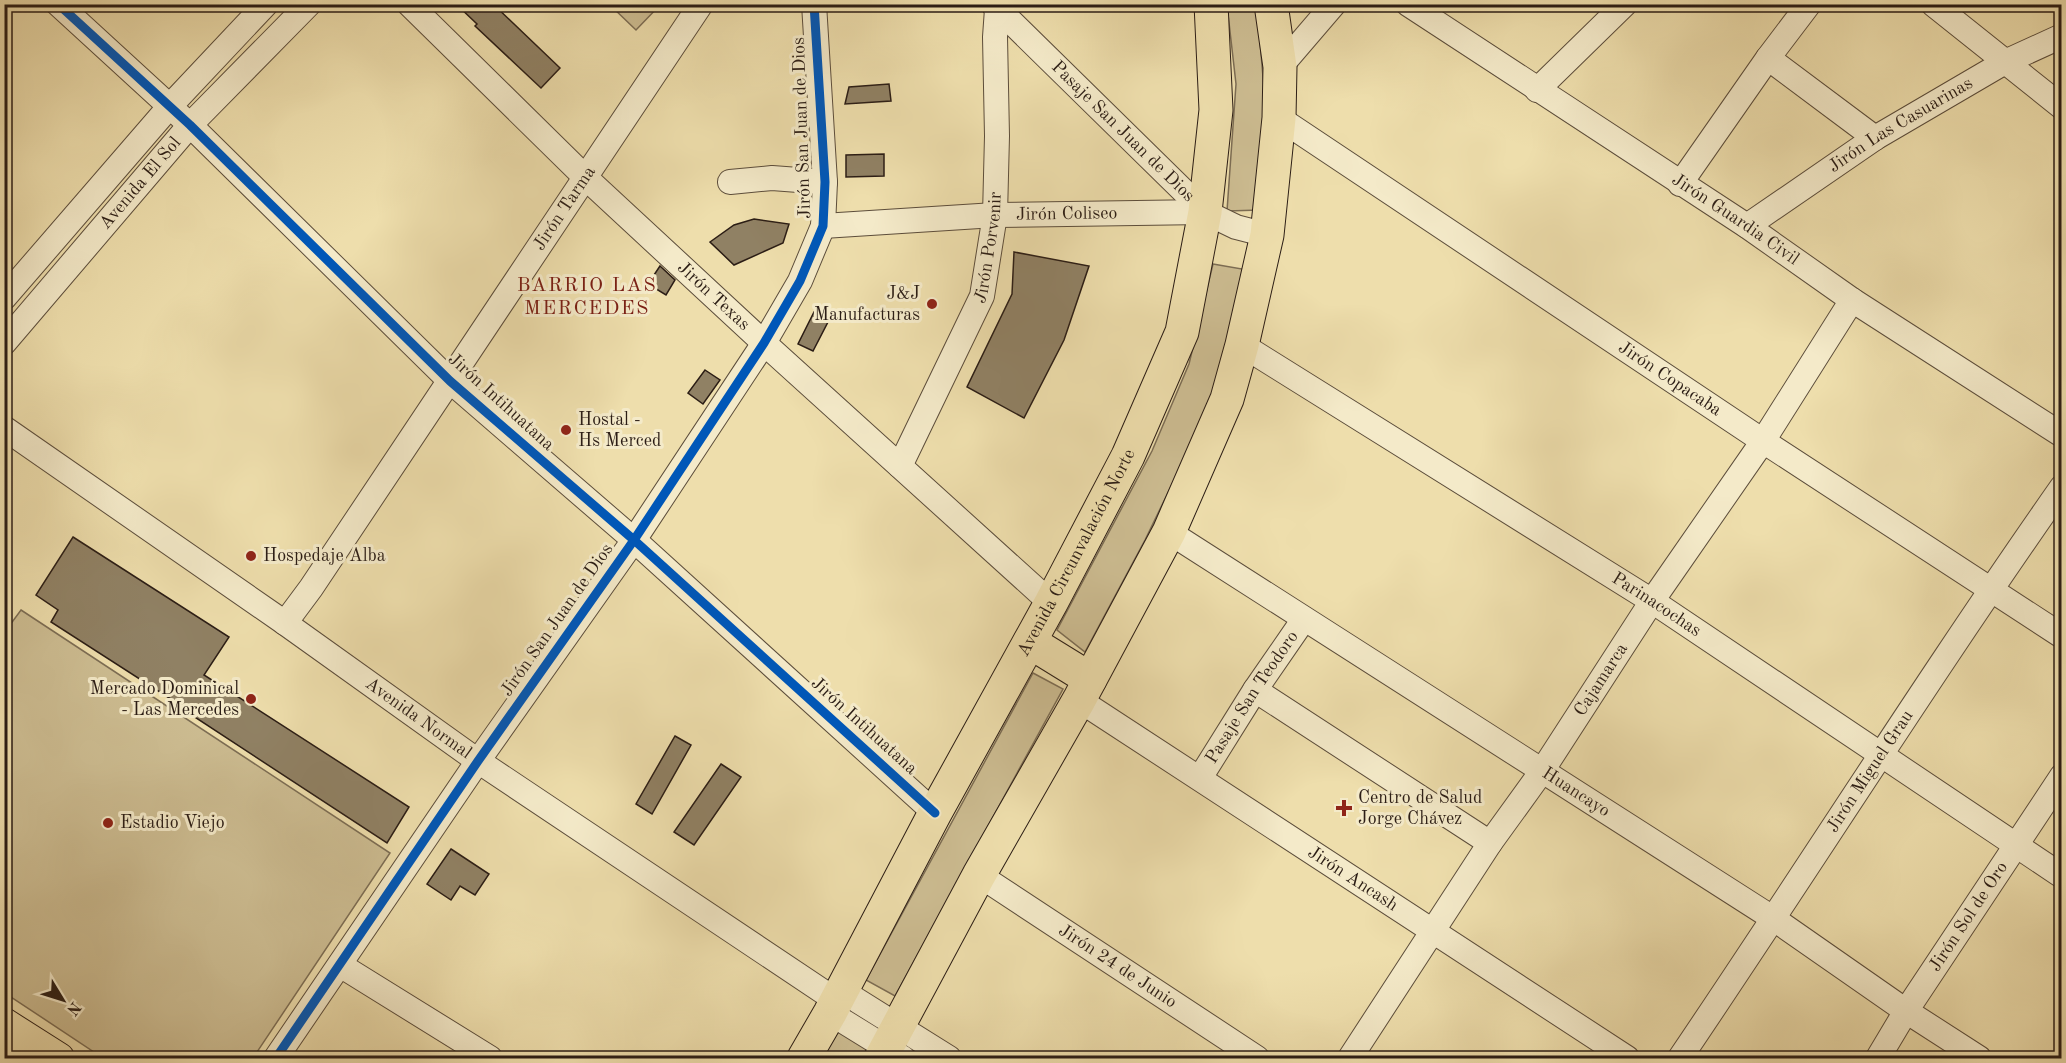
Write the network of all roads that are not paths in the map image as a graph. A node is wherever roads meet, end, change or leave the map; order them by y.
1 (57, 4) edge
2 (266, 4) edge
3 (309, 4) edge
4 (409, 4) edge
5 (701, 4) edge
6 (814, 4) edge
7 (1210, 4) edge
8 (1271, 4) edge
9 (1334, 4) edge
10 (1408, 4) edge
11 (1625, 4) edge
12 (1809, 4) edge
13 (995, 7) edge
14 (1946, 8) edge
15 (2061, 36) edge
16 (1768, 58) junction
17 (2004, 62) junction
18 (1280, 67) junction
19 (1536, 90) junction
20 (170, 106) junction
21 (2061, 107) edge
22 (1279, 118) junction
23 (190, 125) junction
24 (1875, 138) junction
25 (586, 178) junction
26 (730, 182) dead end
27 (825, 182) junction
28 (1680, 184) junction
29 (1205, 212) junction
30 (995, 216) junction
31 (823, 226) junction
32 (1747, 226) junction
33 (1268, 235) junction
34 (4, 298) edge
35 (1852, 300) junction
36 (4, 343) edge
37 (764, 343) junction
38 (1242, 345) junction
39 (450, 381) junction
40 (4, 428) edge
41 (2061, 435) edge
42 (1763, 441) junction
43 (900, 466) junction
44 (2061, 487) edge
45 (1169, 532) junction
46 (634, 540) junction
47 (1989, 590) junction
48 (1652, 601) junction
49 (1051, 603) junction
50 (1304, 619) junction
51 (285, 623) junction
52 (2061, 636) edge
53 (1030, 642) junction
54 (1085, 689) junction
55 (1255, 690) junction
56 (1882, 754) junction
57 (478, 761) junction
58 (1542, 771) junction
59 (2061, 776) edge
60 (1200, 778) junction
61 (935, 813) junction
62 (1490, 843) junction
63 (2015, 845) junction
64 (979, 875) junction
65 (2061, 876) edge
66 (1774, 919) junction
67 (1434, 931) junction
68 (340, 964) junction
69 (836, 1002) junction
70 (1906, 1011) junction
71 (4, 1023) edge
72 (892, 1048) edge
73 (59, 1059) edge
74 (276, 1059) edge
75 (490, 1059) edge
76 (804, 1059) edge
77 (949, 1059) edge
78 (1257, 1059) edge
79 (1350, 1059) edge
80 (1627, 1059) edge
81 (1680, 1059) edge
82 (1878, 1059) edge
83 (1979, 1059) edge

1 - 20 street, Jirón Intihuatana
2 - 20 street, Avenida El Sol
3 - 23 street, Avenida El Sol
4 - 25 street, Jirón Texas
5 - 25 street, Jirón Tarma
6 - 27 street, Jirón San Juan de Dios
7 - 29 highway, Avenida Circunvalación Norte
8 - 18 highway
9 - 18 street
10 - 19 street, Jirón Guardia Civil
11 - 19 street
12 - 16 street
13 - 29 street, Pasaje San Juan de Dios
13 - 30 street, Jirón Porvenir
14 - 17 street
15 - 17 street, Jirón Las Casuarinas
16 - 24 street
16 - 28 street
17 - 21 street
17 - 24 street, Jirón Las Casuarinas
18 - 22 highway
19 - 28 street, Jirón Guardia Civil
20 - 23 street, Jirón Intihuatana
20 - 34 street, Avenida El Sol
22 - 33 highway
22 - 42 street, Jirón Copacaba
23 - 36 street, Avenida El Sol
23 - 39 street, Jirón Intihuatana
24 - 32 street, Jirón Las Casuarinas
25 - 37 street, Jirón Texas
25 - 39 street, Jirón Tarma
26 - 27 street
27 - 31 street, Jirón San Juan de Dios
28 - 32 street, Jirón Guardia Civil
29 - 30 street, Jirón Coliseo
29 - 33 street, Pasaje San Juan de Dios
29 - 49 highway, Avenida Circunvalación Norte
30 - 31 street, Jirón Coliseo
30 - 43 street, Jirón Porvenir
31 - 37 street, Jirón San Juan de Dios
32 - 35 street, Jirón Guardia Civil
33 - 38 highway
35 - 41 street, Jirón Guardia Civil
35 - 42 street, Cajamarca
37 - 43 street, Jirón Texas
37 - 46 street, Jirón San Juan de Dios
38 - 45 highway
38 - 48 street, Parinacochas
39 - 46 street, Jirón Intihuatana
39 - 51 street, Jirón Tarma
40 - 51 street, Avenida Normal
42 - 47 street, Jirón Copacaba
42 - 48 street, Cajamarca
43 - 49 street, Jirón Texas
44 - 47 street, Jirón Miguel Grau
45 - 50 street, Huancayo
45 - 54 highway
46 - 57 street, Jirón San Juan de Dios
46 - 61 street, Jirón Intihuatana
47 - 52 street, Jirón Copacaba
47 - 56 street, Jirón Miguel Grau
48 - 56 street, Parinacochas
48 - 58 street, Cajamarca
49 - 53 highway, Avenida Circunvalación Norte
50 - 55 street, Pasaje San Teodoro
50 - 58 street, Huancayo
51 - 57 street, Avenida Normal
53 - 54 highway
53 - 61 highway, Avenida Circunvalación Norte
54 - 60 street, Jirón Ancash
54 - 64 highway
55 - 60 street, Pasaje San Teodoro
55 - 62 street
56 - 63 street, Parinacochas
56 - 66 street, Jirón Miguel Grau
57 - 68 street, Jirón San Juan de Dios
57 - 69 street, Avenida Normal
58 - 62 street, Cajamarca
58 - 66 street, Huancayo
59 - 63 street, Jirón Sol de Oro
60 - 67 street, Jirón Ancash
61 - 69 highway, Avenida Circunvalación Norte
62 - 67 street, Cajamarca
63 - 65 street, Parinacochas
63 - 70 street, Jirón Sol de Oro
64 - 72 highway
64 - 78 street, Jirón 24 de Junio
66 - 70 street, Huancayo
66 - 81 street, Jirón Miguel Grau
67 - 79 street, Cajamarca
67 - 80 street, Jirón Ancash
68 - 74 street, Jirón San Juan de Dios
68 - 75 street
69 - 72 street, Avenida Normal
69 - 76 highway, Avenida Circunvalación Norte
70 - 82 street, Jirón Sol de Oro
70 - 83 street, Huancayo
71 - 73 main road
72 - 77 street, Avenida Normal

